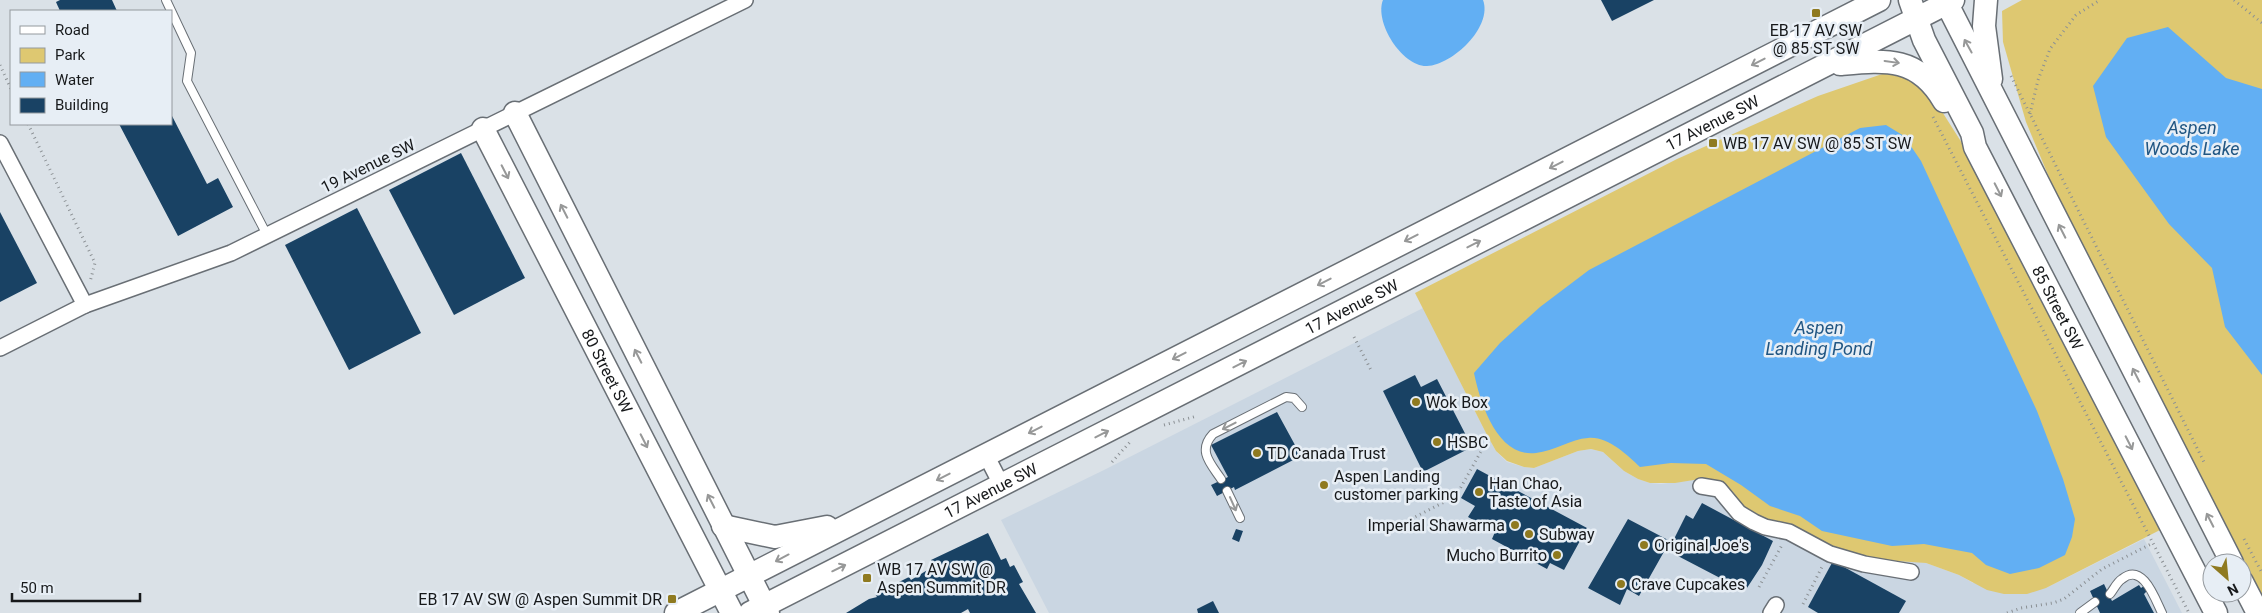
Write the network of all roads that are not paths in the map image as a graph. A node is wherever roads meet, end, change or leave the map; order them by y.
1 (745, 0) edge
2 (1879, 0) edge
3 (1986, 0) edge
4 (1949, 1) edge
5 (1914, 10) edge
6 (175, 27) edge
7 (1826, 65) junction
8 (1992, 87) junction
9 (515, 113) junction
10 (483, 129) junction
11 (0, 143) edge
12 (1599, 143) junction
13 (1975, 147) junction
14 (1615, 172) junction
15 (267, 235) junction
16 (1368, 260) junction
17 (1384, 290) junction
18 (607, 295) junction
19 (85, 305) junction
20 (577, 311) junction
21 (0, 348) edge
22 (1302, 407) dead end
23 (986, 455) junction
24 (1221, 479) dead end
25 (1002, 486) junction
26 (1701, 486) dead end
27 (1227, 491) dead end
28 (1240, 518) dead end
29 (850, 523) junction
30 (723, 526) junction
31 (2227, 553) edge
32 (1911, 572) dead end
33 (749, 576) junction
34 (720, 591) junction
35 (2110, 594) dead end
36 (2252, 601) edge
37 (2095, 602) dead end
38 (761, 610) edge
39 (676, 613) edge
40 (732, 613) edge
41 (2080, 613) edge
42 (2162, 613) edge
43 (2216, 613) edge
44 (2258, 613) edge

1 - 9 street, 19 Avenue SW
2 -> 12 main road, 17 Avenue SW
3 - 8 main road
4 - 5 main road, 17 Avenue SW
8 -> 4 main road
5 - 7 main road, 17 Avenue SW
5 - 13 main road, 85 Street SW
6 - 15 lane
7 -> 13 main road
7 - 14 main road, 17 Avenue SW
31 -> 8 main road
9 - 10 street, 19 Avenue SW
18 -> 9 main road, 80 Street SW
10 - 15 street, 19 Avenue SW
10 -> 20 main road, 80 Street SW
11 - 19 street
12 - 14 main road
12 -> 16 main road, 17 Avenue SW
13 -> 43 main road, 85 Street SW
17 -> 14 main road, 17 Avenue SW
15 - 19 street, 19 Avenue SW
16 - 17 main road
16 -> 23 main road, 17 Avenue SW
25 -> 17 main road, 17 Avenue SW
18 - 20 main road
30 -> 18 main road, 80 Street SW
19 - 21 street, 19 Avenue SW
20 -> 34 main road, 80 Street SW
22 -> 24 lane
23 - 25 street
23 -> 29 main road, 17 Avenue SW
38 -> 25 main road, 17 Avenue SW
26 - 32 street
27 -> 28 lane
29 - 30 main road
29 -> 33 main road, 17 Avenue SW
30 - 33 main road, 80 Street SW
33 - 34 main road, 17 Avenue SW
33 - 38 main road, 80 Street SW
34 - 39 main road, 17 Avenue SW
34 - 40 main road, 80 Street SW
35 - 42 lane
36 - 44 main road
37 - 41 lane

